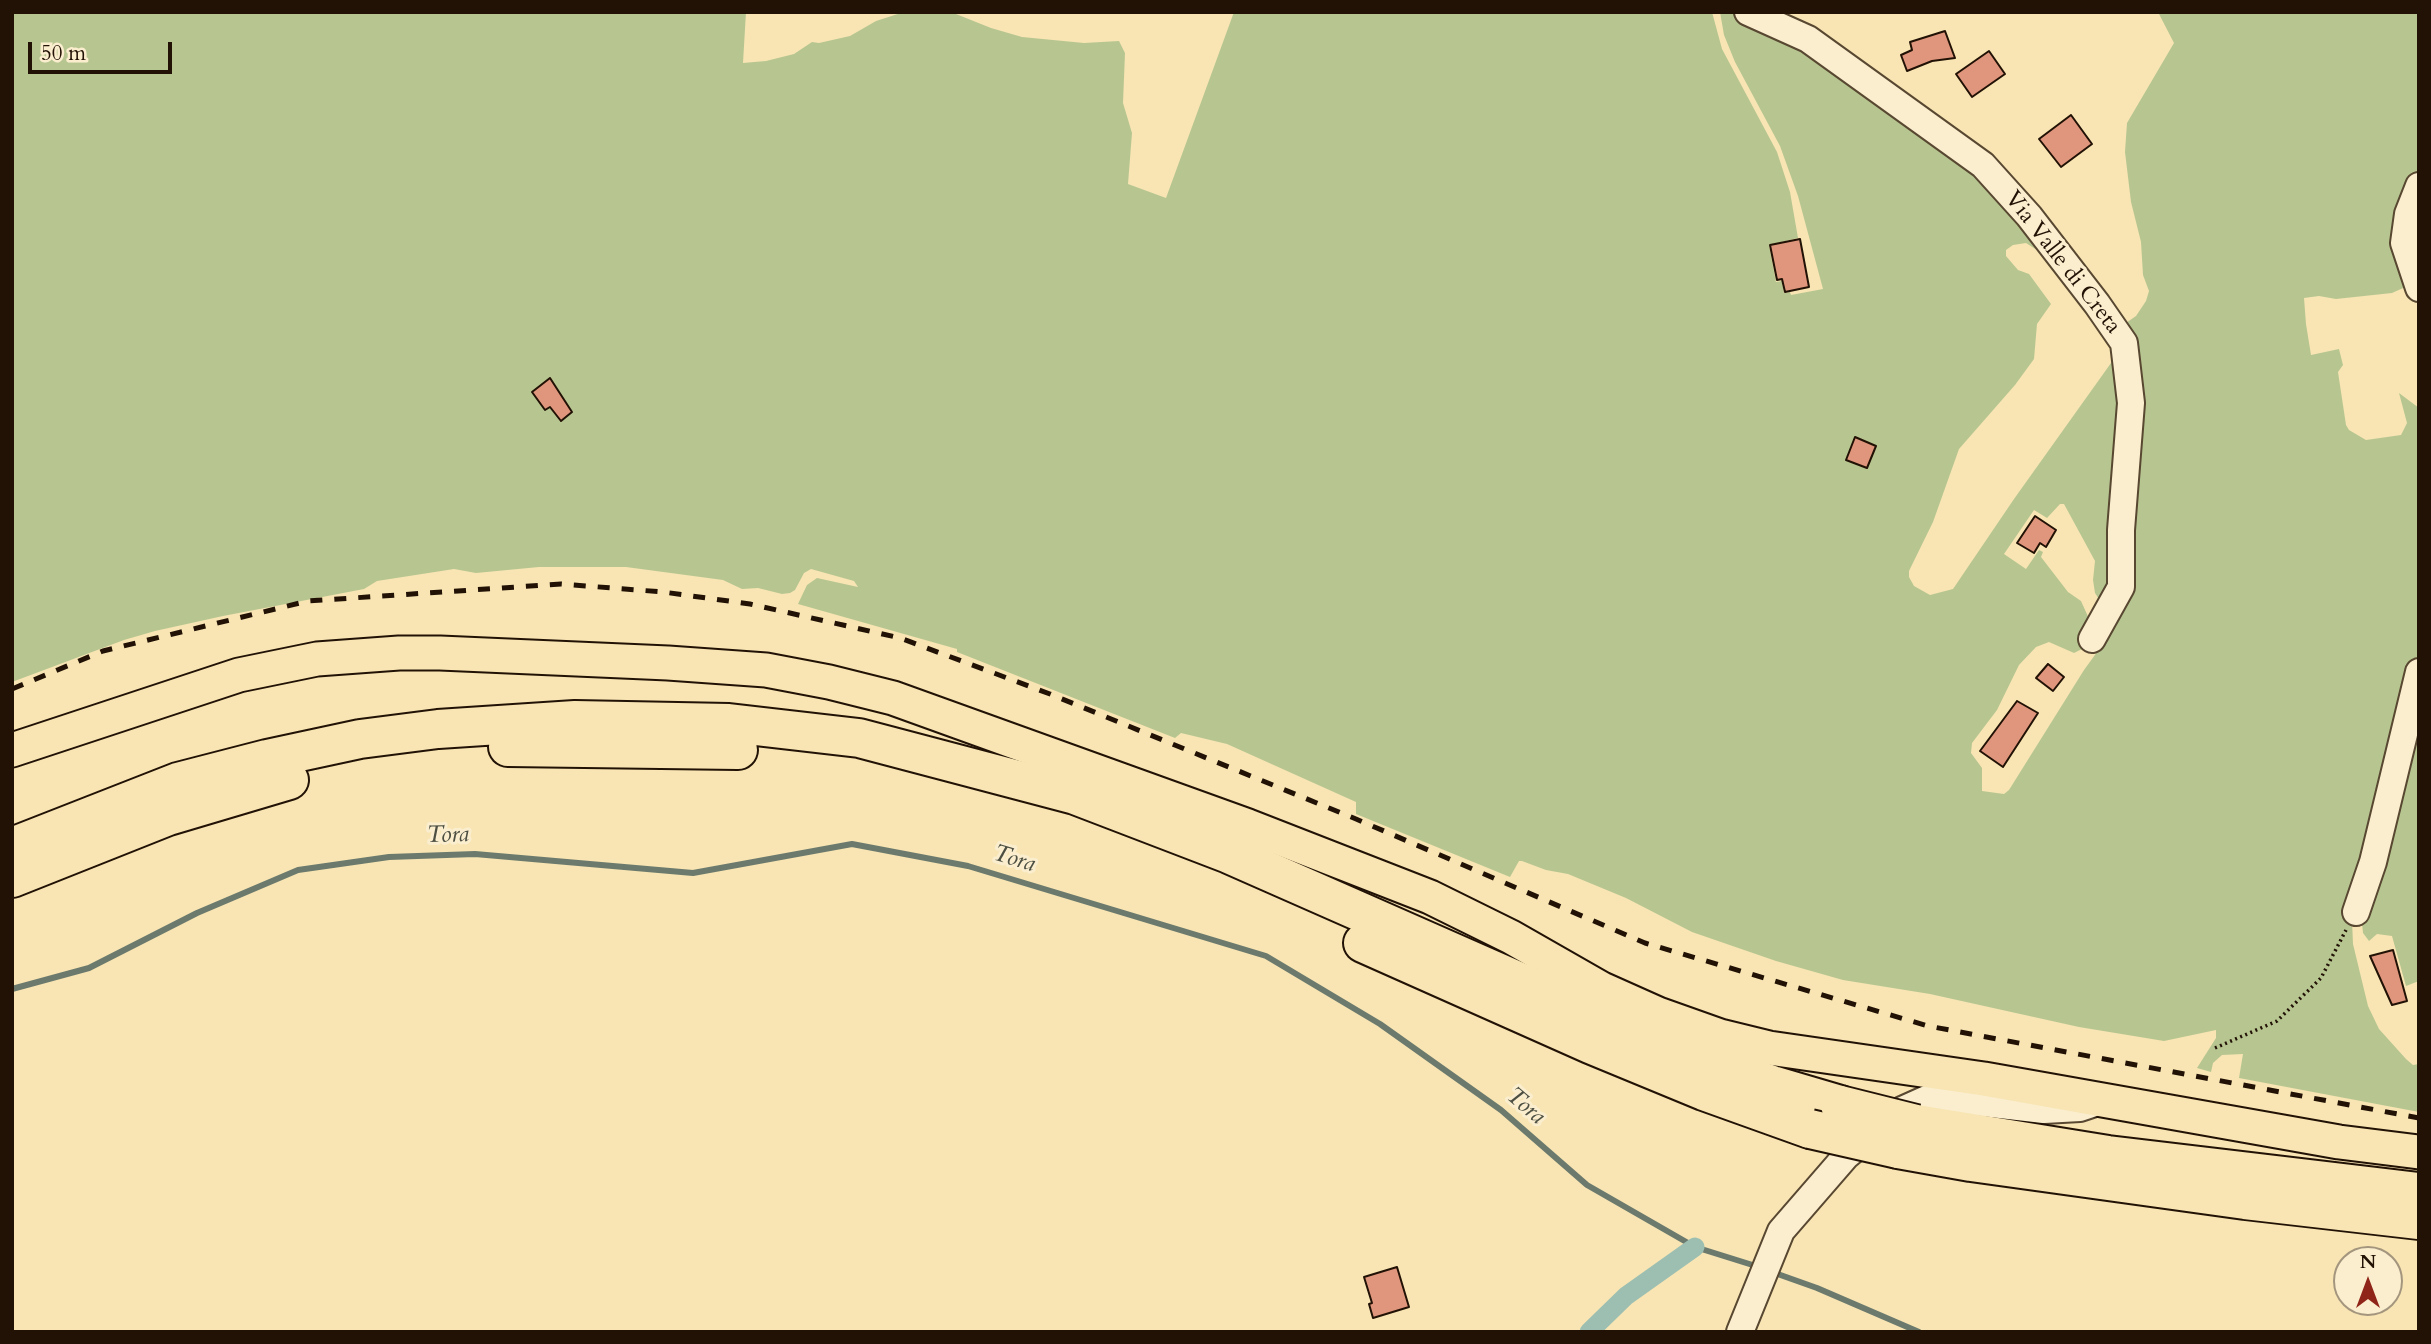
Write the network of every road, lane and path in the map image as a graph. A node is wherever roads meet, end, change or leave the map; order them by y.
1 (1748, 12) edge
2 (2419, 186) edge
3 (2419, 288) edge
4 (2092, 639) dead end
5 (2419, 672) edge
6 (12, 750) edge
7 (12, 847) edge
8 (12, 878) edge
9 (2356, 912) joint
10 (2215, 1048) dead end
11 (2106, 1099) junction
12 (1907, 1137) junction
13 (2419, 1152) edge
14 (2419, 1192) edge
15 (2419, 1220) edge
16 (1741, 1328) edge

1 - 4 street, Via Valle di Creta
2 - 3 street
5 - 9 street
6 - 11 main road
7 - 12 highway, bridge
8 - 12 highway, bridge
9 - 10 path
11 - 13 main road
11 - 16 street
12 - 14 highway
12 - 15 highway

